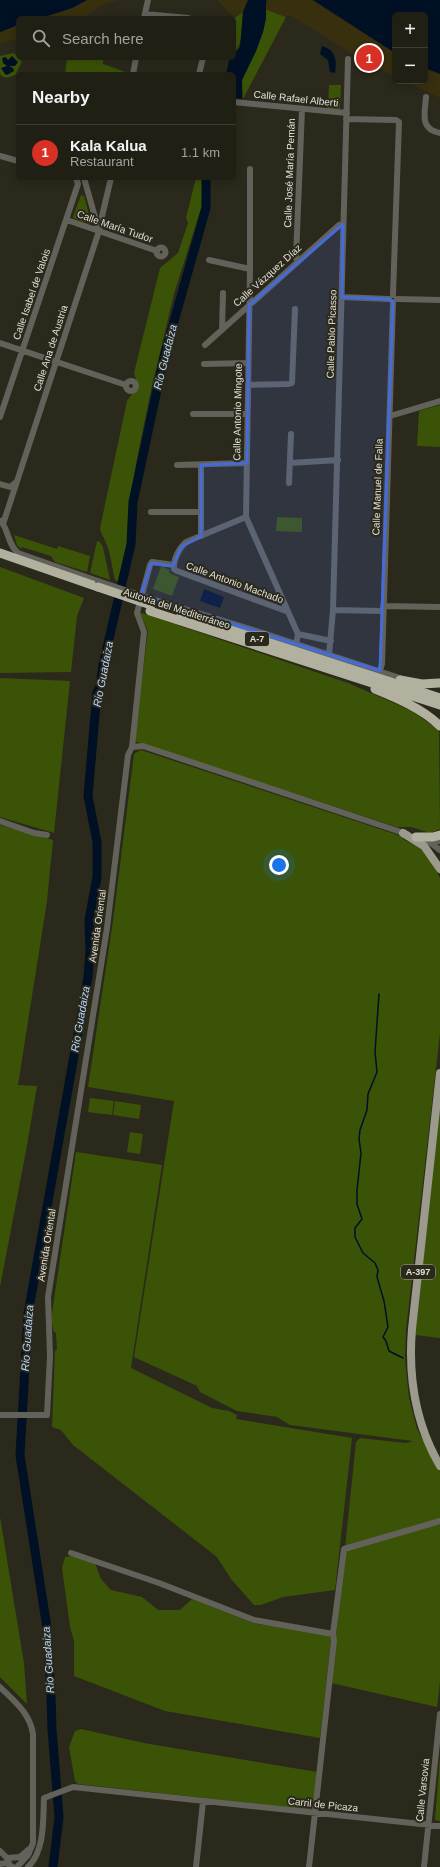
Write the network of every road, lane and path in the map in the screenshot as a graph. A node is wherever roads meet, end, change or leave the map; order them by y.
1 (148, 0) edge
2 (145, 16) edge
3 (348, 59) dead end
4 (136, 60) edge
5 (202, 60) edge
6 (133, 72) edge
7 (200, 72) edge
8 (426, 96) dead end
9 (236, 102) edge
10 (302, 109) junction
11 (346, 116) junction
12 (396, 120) joint
13 (440, 133) edge
14 (0, 156) edge
15 (16, 160) edge
16 (250, 170) dead end
17 (84, 180) edge
18 (111, 180) edge
19 (77, 181) edge
20 (67, 220) junction
21 (343, 224) junction
22 (99, 231) junction
23 (157, 251) dead end
24 (209, 260) dead end
25 (298, 260) junction
26 (250, 269) junction
27 (223, 293) dead end
28 (342, 297) junction
29 (393, 299) junction
30 (440, 300) edge
31 (249, 305) junction
32 (295, 310) dead end
33 (222, 330) junction
34 (0, 343) edge
35 (205, 345) dead end
36 (23, 350) junction
37 (55, 362) junction
38 (248, 363) junction
39 (204, 364) dead end
40 (126, 385) dead end
41 (248, 385) junction
42 (440, 401) edge
43 (193, 414) dead end
44 (247, 414) junction
45 (390, 416) junction
46 (0, 417) edge
47 (291, 434) dead end
48 (338, 460) junction
49 (247, 463) junction
50 (290, 463) junction
51 (177, 465) dead end
52 (201, 465) junction
53 (16, 483) junction
54 (289, 483) dead end
55 (0, 484) edge
56 (151, 512) dead end
57 (201, 512) junction
58 (246, 517) junction
59 (2, 522) edge
60 (201, 536) junction
61 (0, 552) edge
62 (0, 559) edge
63 (175, 568) junction
64 (98, 587) junction
65 (151, 605) junction
66 (440, 607) edge
67 (383, 609) junction
68 (286, 610) junction
69 (333, 610) junction
70 (298, 634) junction
71 (331, 641) junction
72 (296, 644) junction
73 (329, 655) junction
74 (380, 671) junction
75 (336, 672) junction
76 (363, 674) junction
77 (439, 682) edge
78 (440, 698) edge
79 (440, 705) edge
80 (440, 726) edge
81 (132, 747) junction
82 (0, 821) edge
83 (403, 832) junction
84 (440, 834) edge
85 (47, 835) dead end
86 (416, 837) junction
87 (426, 841) junction
88 (440, 841) edge
89 (440, 850) edge
90 (440, 869) edge
91 (440, 1073) edge
92 (0, 1415) edge
93 (440, 1466) edge
94 (440, 1521) edge
95 (71, 1553) dead end
96 (333, 1634) junction
97 (0, 1687) edge
98 (440, 1714) edge
99 (203, 1802) junction
100 (314, 1813) junction
101 (428, 1825) junction
102 (440, 1826) edge
103 (33, 1838) junction
104 (0, 1851) edge
105 (10, 1863) edge
106 (0, 1864) edge
107 (17, 1867) edge
108 (28, 1867) edge
109 (196, 1867) edge
110 (309, 1867) edge
111 (424, 1867) edge

1 - 2 street
3 - 11 street, Calle Pablo Picasso
4 - 6 street
5 - 7 street
8 - 13 street
9 - 10 street, Calle Rafael Alberti
10 - 11 street, Calle Rafael Alberti
10 - 25 street, Calle José María Pemán
11 - 12 street, Calle Rafael Alberti
11 - 21 street, Calle Pablo Picasso
12 - 29 street, Calle Manuel de Falla
14 - 15 street
16 - 26 street, Calle Antonio Mingote
17 - 19 street
17 - 22 street
18 - 22 street, Calle Ana de Austria
19 - 20 street, Calle Isabel de Valois
20 - 22 street, Calle María Tudor
20 - 36 street, Calle Isabel de Valois
21 - 25 street, Calle Vázquez Díaz
21 - 28 street, Calle Pablo Picasso
22 - 23 street, Calle María Tudor
22 - 37 street, Calle Ana de Austria
24 - 26 street
25 - 31 street, Calle Vázquez Díaz
26 - 31 street, Calle Antonio Mingote
27 - 33 street
28 - 29 street
28 - 48 street, Calle Pablo Picasso
29 - 30 street
29 - 45 street, Calle Manuel de Falla
31 - 33 street, Calle Vázquez Díaz
31 - 38 street, Calle Antonio Mingote
32 - 41 street
33 - 35 street, Calle Vázquez Díaz
34 - 36 street
36 - 37 street
36 - 46 street, Calle Isabel de Valois
37 - 40 street
37 - 53 street, Calle Ana de Austria
38 - 39 street
38 - 41 street, Calle Antonio Mingote
41 - 44 street, Calle Antonio Mingote
42 - 45 street
43 - 44 street
44 - 49 street, Calle Antonio Mingote
45 - 67 street, Calle Manuel de Falla
47 - 50 street
48 - 50 street
48 - 69 street, Calle Pablo Picasso
49 - 52 street
49 - 58 street, Calle Antonio Mingote
50 - 54 street
51 - 52 street
52 - 57 street
53 - 55 street
53 - 59 street, Calle Ana de Austria
56 - 57 street
57 - 60 street
58 - 60 street
58 - 68 street, Calle Antonio Mingote
59 - 64 street
60 - 63 street
61 - 64 highway, Autovía del Mediterráneo / A-7
62 - 64 highway, Autovía del Mediterráneo / A-7
63 - 68 street, Calle Antonio Machado
63 - 81 street, Calle Antonio Machado
64 - 65 highway, Autovía del Mediterráneo / A-7
65 - 72 street
65 - 75 highway, Autovía del Mediterráneo / A-7
65 - 76 highway, Autovía del Mediterráneo / A-7
66 - 67 street
67 - 69 street
67 - 74 street, Calle Manuel de Falla
68 - 70 street, Calle Antonio Mingote
69 - 71 street, Calle Pablo Picasso
70 - 71 street
70 - 72 street
71 - 73 street, Calle Pablo Picasso
72 - 73 street
73 - 74 street
74 - 77 street
75 - 79 highway, Autovía del Mediterráneo / A-7
75 - 80 highway
76 - 77 highway
76 - 78 highway, Autovía del Mediterráneo / A-7
81 - 83 street
81 - 92 street, Avenida Oriental
82 - 85 street
83 - 86 street
83 - 90 main road
84 - 86 highway
86 - 87 street
87 - 88 street
87 - 89 street
91 - 93 main road, A-397
94 - 96 street
95 - 96 street
96 - 100 street
97 - 103 street
98 - 101 street, Calle Varsovia
99 - 100 street, Carril de Picaza
99 - 108 street, Carril de Picaza
99 - 109 street
100 - 101 street, Carril de Picaza
100 - 110 street
101 - 102 street, Carril de Picaza
101 - 111 street, Calle Varsovia
103 - 105 street
103 - 107 street
104 - 105 street
105 - 106 street

